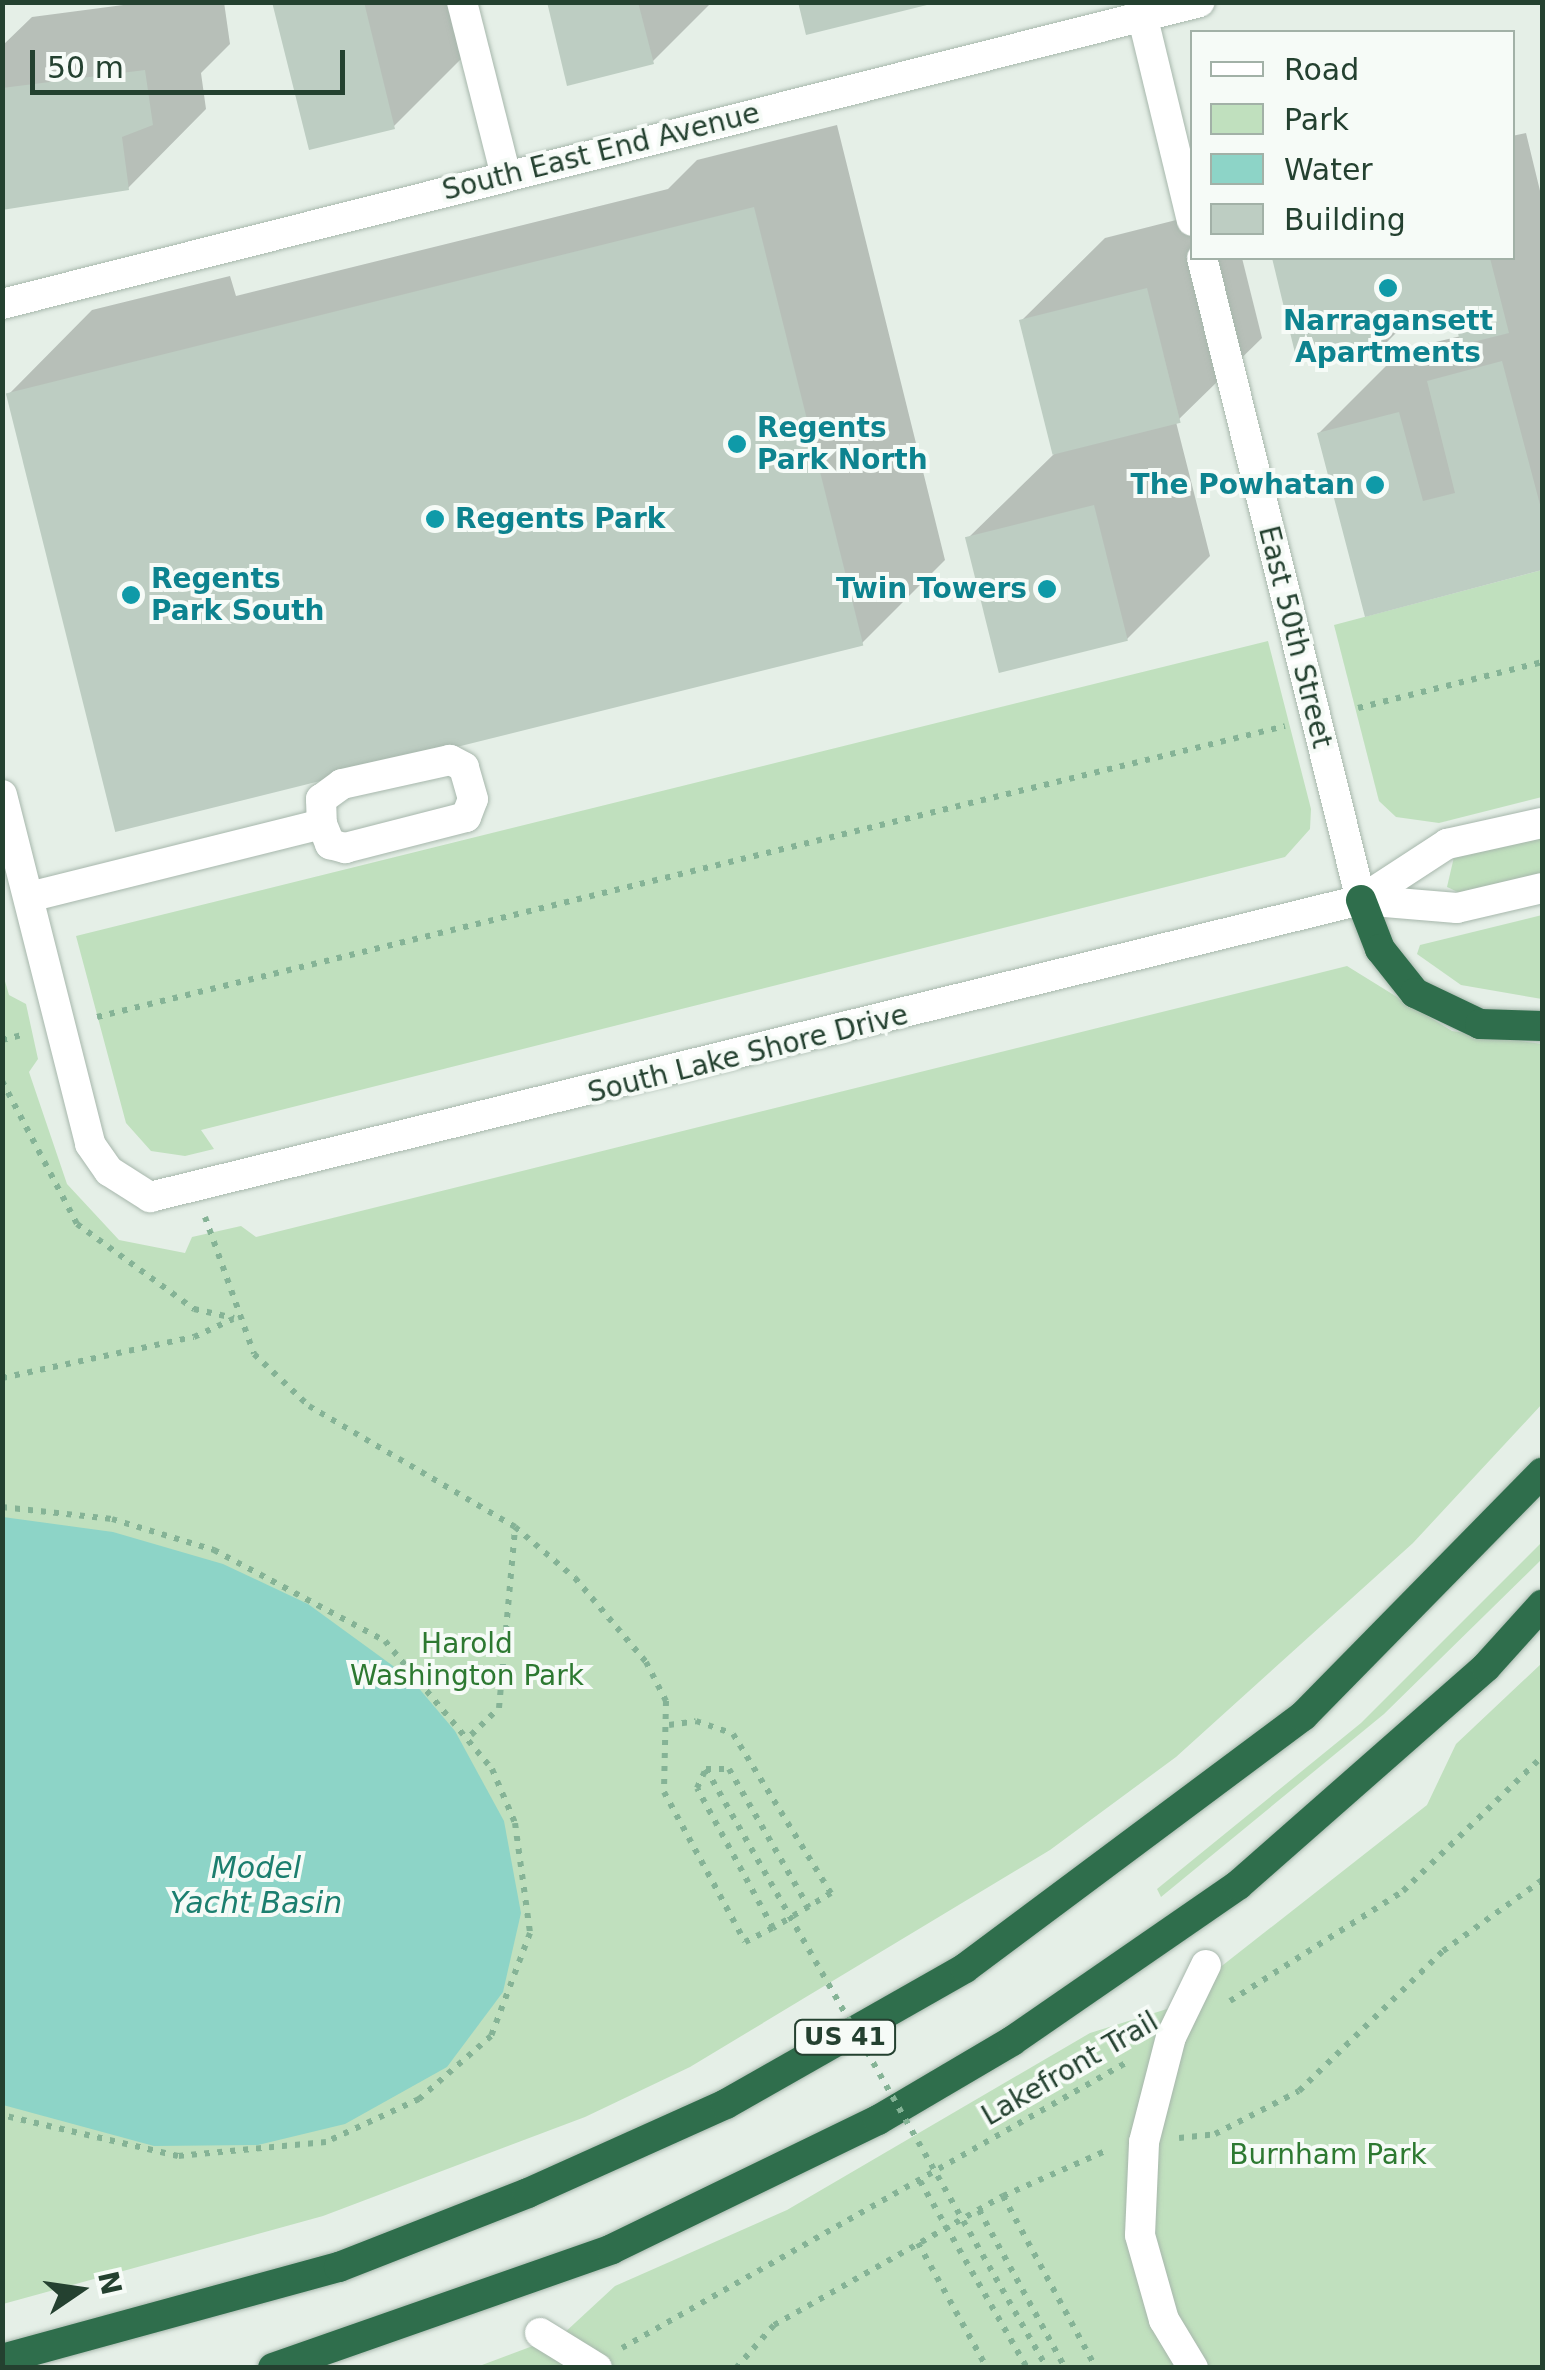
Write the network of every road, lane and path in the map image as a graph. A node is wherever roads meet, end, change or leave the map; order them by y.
1 (462, 2) edge
2 (1200, 2) edge
3 (1140, 10) edge
4 (506, 176) junction
5 (1190, 213) edge
6 (1202, 260) edge
7 (2, 304) edge
8 (1542, 662) edge
9 (1358, 708) dead end
10 (1289, 726) dead end
11 (2, 796) edge
12 (1542, 823) edge
13 (322, 824) junction
14 (1542, 888) edge
15 (29, 897) junction
16 (1361, 900) junction
17 (97, 1016) dead end
18 (1542, 1026) edge
19 (32, 1032) dead end
20 (2, 1040) edge
21 (2, 1082) edge
22 (213, 1232) dead end
23 (234, 1318) junction
24 (2, 1378) edge
25 (1542, 1472) edge
26 (2, 1507) edge
27 (515, 1527) junction
28 (1542, 1605) edge
29 (669, 1725) junction
30 (471, 1735) junction
31 (1542, 1757) edge
32 (706, 1768) junction
33 (808, 1908) junction
34 (773, 1928) junction
35 (1206, 1965) dead end
36 (1171, 2037) junction
37 (2, 2116) edge
38 (920, 2181) junction
39 (1003, 2196) dead end
40 (979, 2210) dead end
41 (918, 2243) dead end
42 (540, 2333) dead end
43 (4, 2359) edge
44 (593, 2366) edge
45 (272, 2368) edge
46 (987, 2368) edge
47 (1027, 2368) edge
48 (1047, 2368) edge
49 (1064, 2368) edge
50 (1096, 2368) edge
51 (1193, 2368) edge

1 - 4 street
2 - 3 street, South East End Avenue
3 - 4 street, South East End Avenue
3 - 5 street
4 - 7 street, South East End Avenue
6 - 16 street, East 50th Street
8 - 9 path
10 - 17 path
11 - 15 street
12 - 16 street
13 - 13 street
13 - 15 street
14 - 16 street
15 - 16 street, South Lake Shore Drive
16 - 18 highway
19 - 20 path
21 - 23 path
22 - 23 path
23 - 24 path
23 - 27 path
25 - 43 highway, US 41
26 - 30 path
27 - 29 path
27 - 30 path
28 - 45 highway
29 - 33 path
29 - 34 path
30 - 37 path
31 - 36 path, Lakefront Trail
32 - 33 path
32 - 34 path
32 - 48 path, bridge
33 - 34 path
35 - 36 street
36 - 38 path, Lakefront Trail
36 - 51 street
38 - 44 path, Lakefront Trail
38 - 47 path
39 - 50 path
40 - 49 path
41 - 46 path
42 - 44 street

